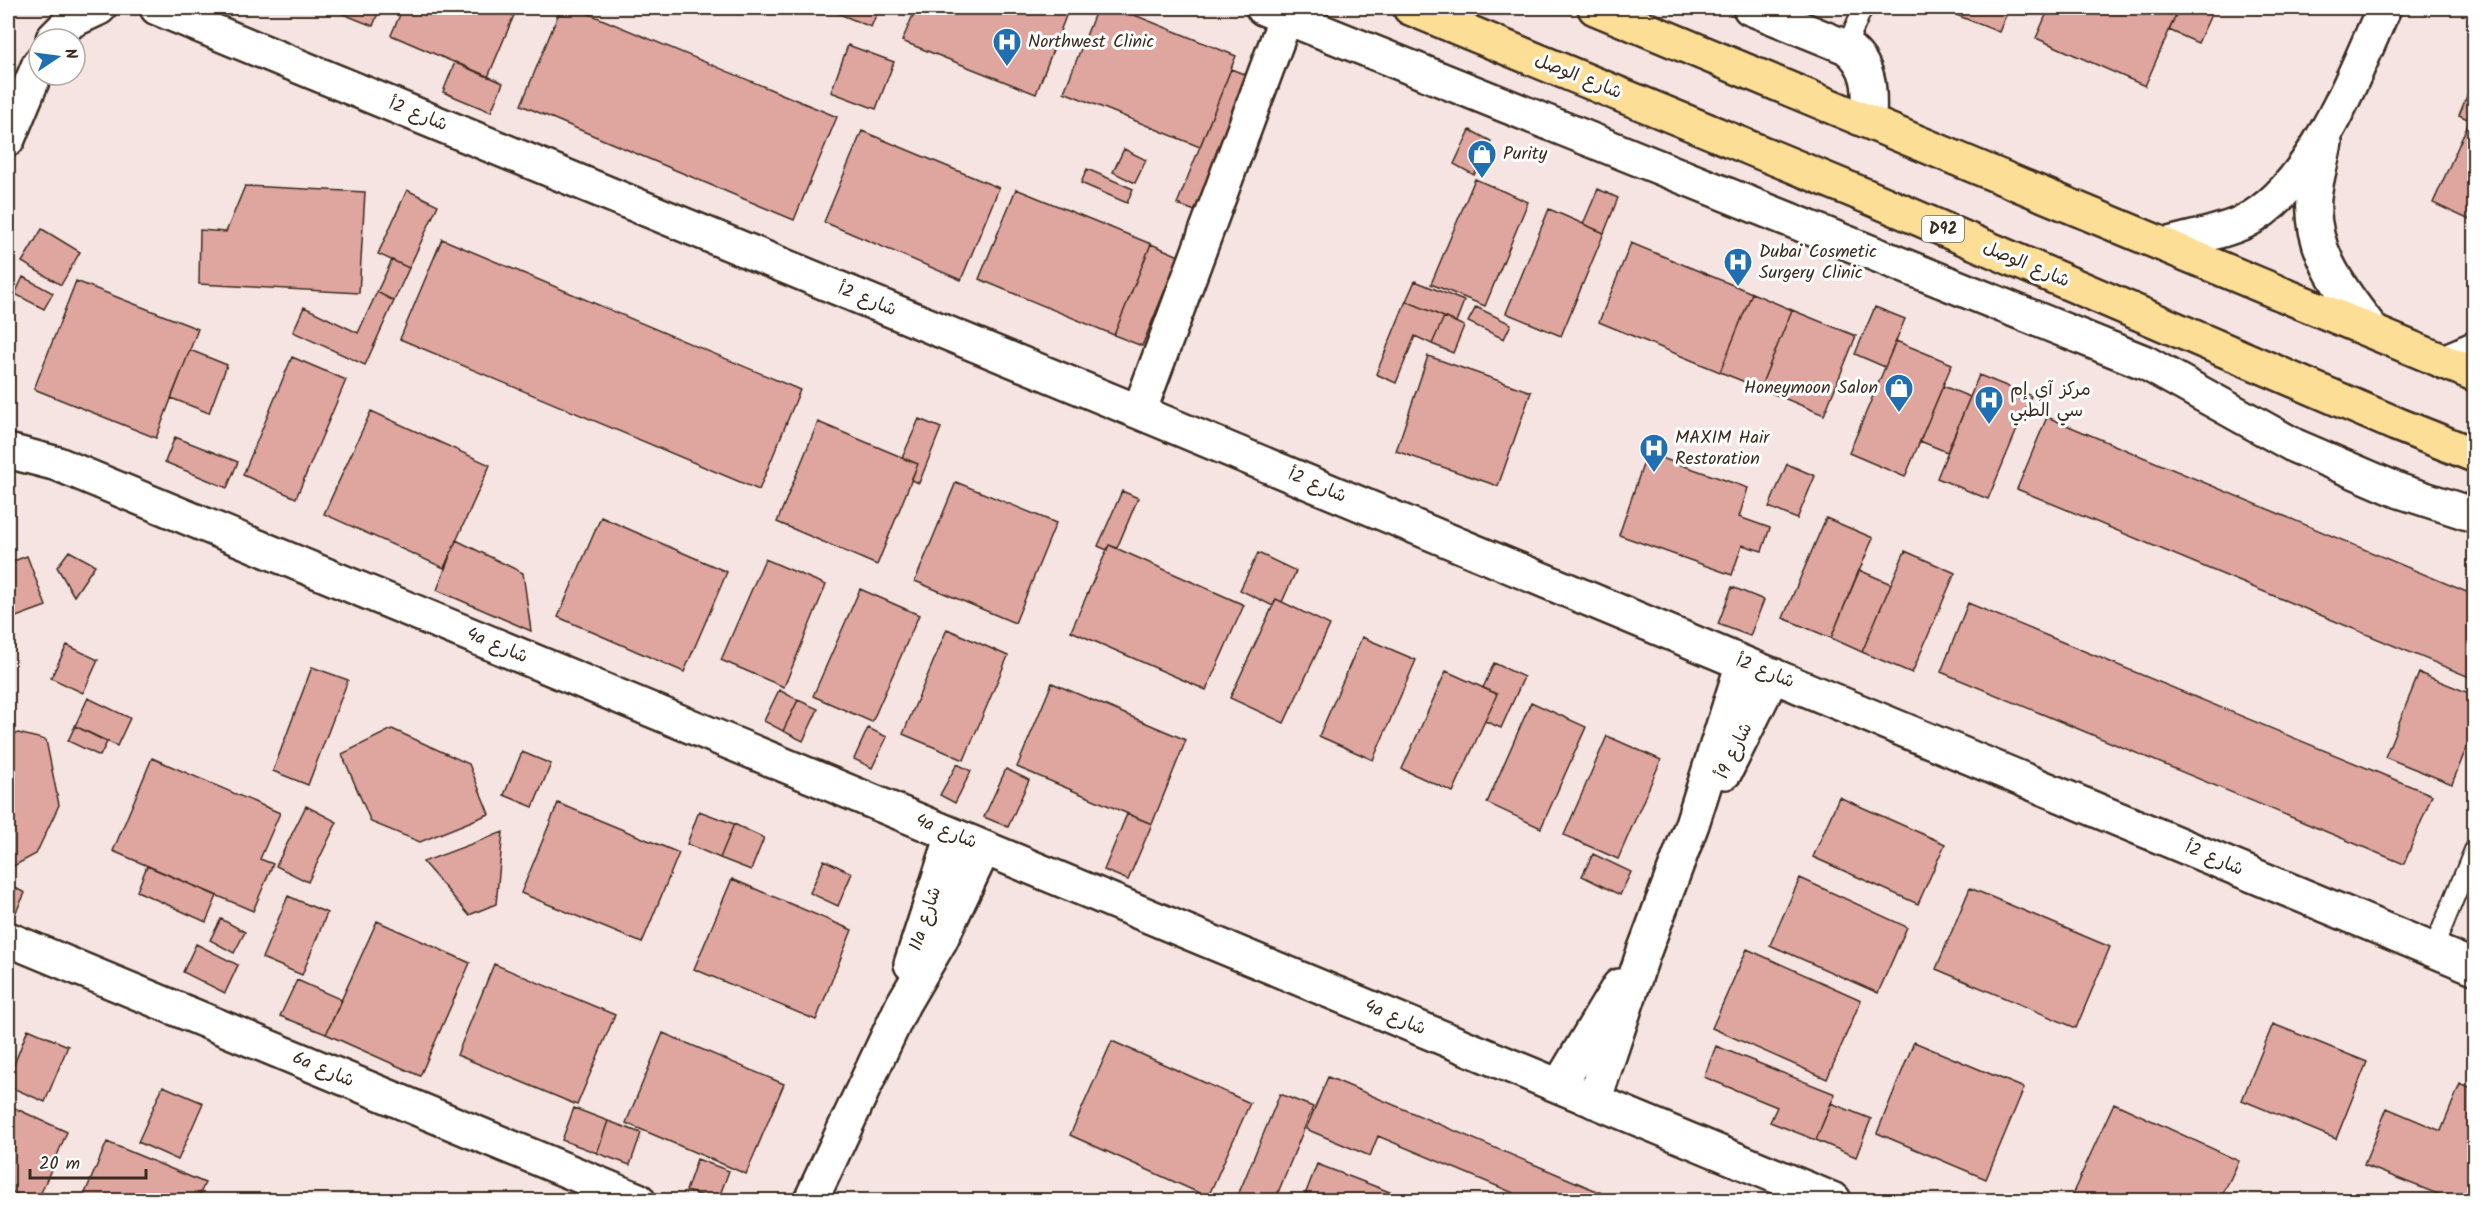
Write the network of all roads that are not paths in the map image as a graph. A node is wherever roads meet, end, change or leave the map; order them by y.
1 (99, 8) edge
2 (157, 8) edge
3 (1410, 8) edge
4 (1595, 8) edge
5 (1750, 8) edge
6 (1863, 8) edge
7 (2384, 8) edge
8 (1275, 12) edge
9 (65, 27) edge
10 (1846, 47) junction
11 (29, 87) edge
12 (1869, 121) junction
13 (2327, 131) junction
14 (8, 139) edge
15 (2165, 245) junction
16 (2372, 330) junction
17 (2475, 349) edge
18 (2444, 362) junction
19 (2475, 374) edge
20 (1139, 412) junction
21 (8, 432) edge
22 (8, 451) edge
23 (2475, 455) edge
24 (58, 464) junction
25 (2475, 515) edge
26 (1758, 669) junction
27 (953, 835) junction
28 (984, 848) junction
29 (2475, 850) edge
30 (8, 939) edge
31 (2433, 950) junction
32 (1643, 954) junction
33 (2475, 967) edge
34 (903, 1004) junction
35 (1559, 1086) junction
36 (1594, 1101) junction
37 (856, 1108) junction
38 (638, 1200) edge
39 (811, 1200) edge
40 (834, 1200) edge
41 (1834, 1200) edge

1 - 9 street
2 - 20 street, شارع 2أ
3 - 23 main road, شارع الوصل / D92
4 - 12 main road
5 - 10 street
6 - 10 lane
7 - 13 street
8 - 20 street
8 - 25 street
10 - 12 street
11 - 14 street
12 - 15 main road
13 - 15 street
13 - 16 street
15 - 16 main road
16 - 18 main road
17 - 18 street
18 - 19 main road
20 - 26 street, شارع 2أ
21 - 24 street, 4a شارع
22 - 24 street, 4a شارع
24 - 27 street, 4a شارع
26 - 31 street, شارع 2أ
26 - 32 street, شارع 9أ
27 - 28 street, 4a شارع
27 - 34 street, 11a شارع
28 - 34 street, 11a شارع
28 - 35 street, 4a شارع
29 - 31 lane
30 - 38 street, 6a شارع
31 - 33 street, شارع 2أ
32 - 35 street, شارع 9أ
32 - 36 street, شارع 9أ
34 - 37 street, 11a شارع
35 - 36 street, 4a شارع
36 - 41 street, 4a شارع
37 - 39 street, 11a شارع
37 - 40 street, 11a شارع

